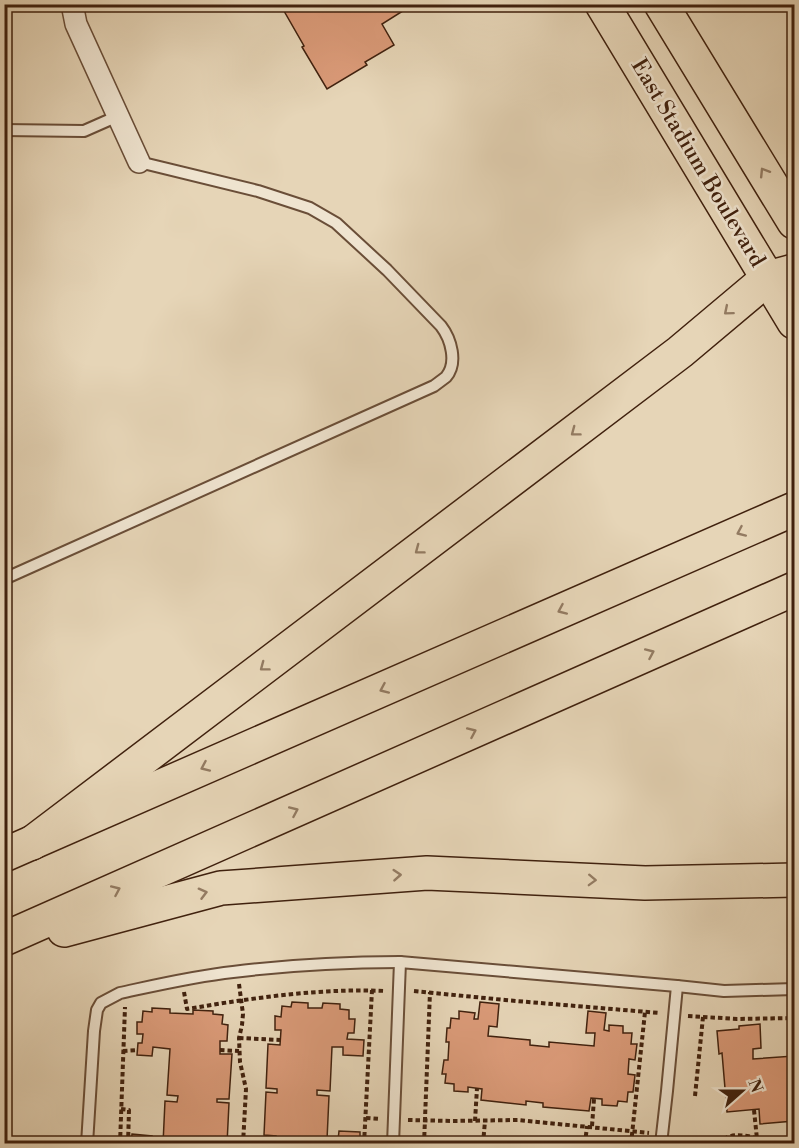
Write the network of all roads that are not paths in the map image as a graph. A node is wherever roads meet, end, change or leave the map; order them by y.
1 (72, 4) edge
2 (602, 4) edge
3 (660, 4) edge
4 (118, 116) junction
5 (4, 130) edge
6 (139, 162) joint
7 (795, 222) edge
8 (781, 275) edge
9 (795, 322) edge
10 (795, 508) edge
11 (4, 579) edge
12 (795, 589) edge
13 (18, 849) edge
14 (795, 880) edge
15 (4, 939) edge
16 (4, 946) edge
17 (400, 962) junction
18 (677, 986) junction
19 (795, 989) edge
20 (661, 1139) edge
21 (87, 1143) edge
22 (393, 1143) edge

1 - 4 street
2 - 8 main road, East Stadium Boulevard
7 -> 3 main road
4 - 5 lane
4 - 6 street
6 - 11 lane
8 - 9 main road, East Stadium Boulevard
8 -> 13 main road
10 -> 13 main road
15 -> 12 main road
16 -> 14 main road
17 - 18 lane
17 - 21 lane
17 - 22 lane
18 - 19 lane
18 - 20 lane

